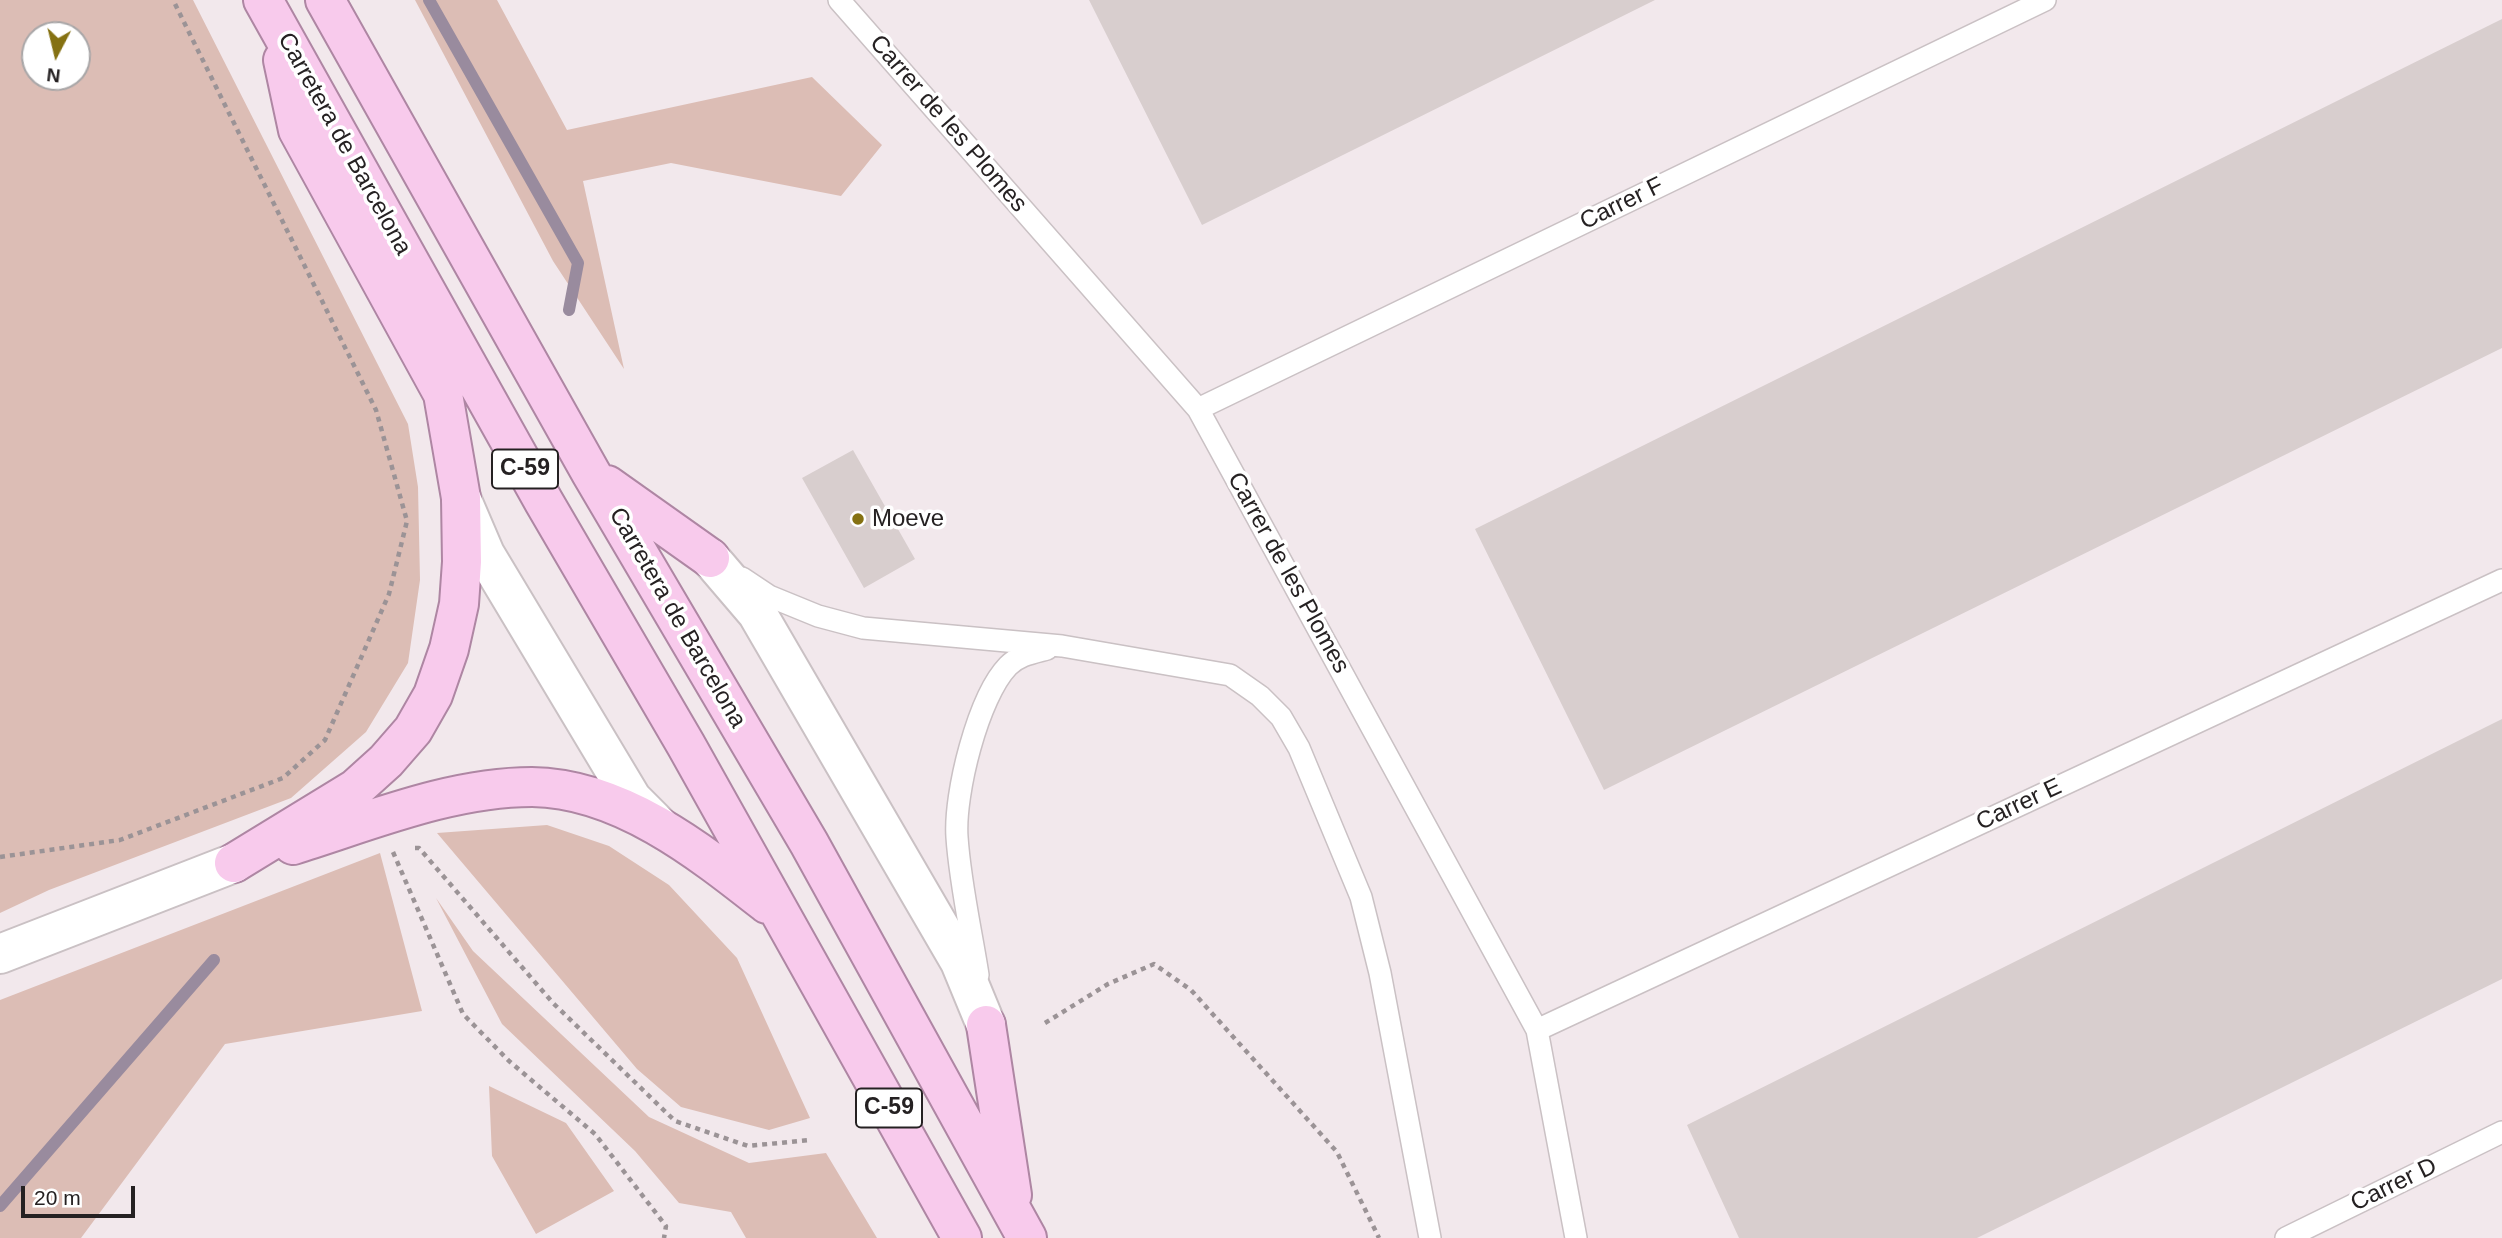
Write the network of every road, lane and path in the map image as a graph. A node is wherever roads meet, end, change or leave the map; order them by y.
1 (173, 0) edge
2 (325, 0) edge
3 (839, 0) edge
4 (2045, 0) edge
5 (269, 10) edge
6 (1198, 409) junction
7 (591, 473) junction
8 (461, 498) junction
9 (710, 558) junction
10 (2502, 580) edge
11 (1062, 646) junction
12 (662, 828) junction
13 (400, 846) dead end
14 (409, 847) dead end
15 (0, 857) edge
16 (234, 863) junction
17 (782, 915) junction
18 (0, 954) edge
19 (1045, 1023) dead end
20 (986, 1025) junction
21 (1537, 1030) junction
22 (2502, 1132) edge
23 (809, 1140) dead end
24 (1021, 1228) edge
25 (664, 1238) edge
26 (962, 1238) edge
27 (1379, 1238) edge
28 (1430, 1238) edge
29 (1576, 1238) edge
30 (2286, 1238) edge

1 - 15 path
2 - 7 highway, Carretera de Barcelona / C-59
3 - 6 lane, Carrer de les Plomes
4 - 6 lane, Carrer F
5 - 8 highway
5 - 17 highway, Carretera de Barcelona / C-59
6 - 21 lane, Carrer de les Plomes
7 - 9 highway
7 - 24 highway, Carretera de Barcelona / C-59
8 - 12 street
8 - 16 highway
9 - 11 lane
9 - 20 street
10 - 21 lane, Carrer E
11 - 20 lane
11 - 28 lane
12 - 16 highway
12 - 17 highway
13 - 25 path
14 - 23 path
16 - 18 street
17 - 26 highway, Carretera de Barcelona / C-59
19 - 27 path
20 - 24 highway
21 - 29 lane, Carrer de les Plomes
22 - 30 lane, Carrer D

